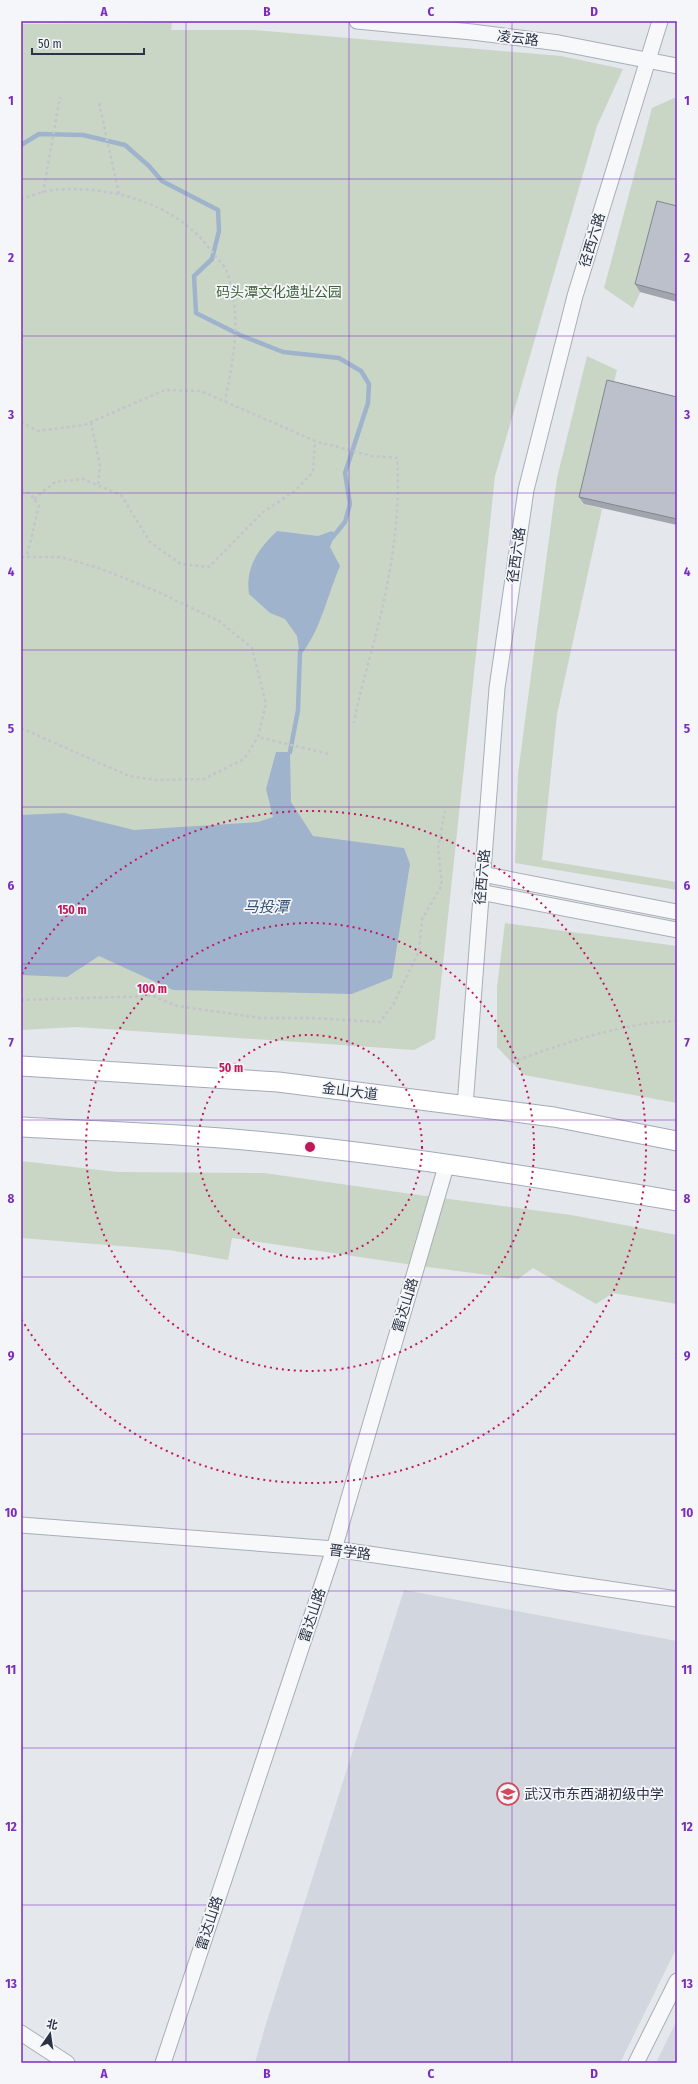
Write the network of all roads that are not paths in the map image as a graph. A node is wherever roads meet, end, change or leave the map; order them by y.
1 (357, 21) edge
2 (660, 21) edge
3 (647, 60) junction
4 (677, 66) edge
5 (482, 874) junction
6 (480, 892) junction
7 (677, 912) edge
8 (677, 930) edge
9 (21, 1066) edge
10 (465, 1106) junction
11 (21, 1127) edge
12 (677, 1141) edge
13 (447, 1163) junction
14 (677, 1200) edge
15 (21, 1526) edge
16 (334, 1550) junction
17 (677, 1599) edge
18 (677, 1981) edge
19 (21, 2032) edge
20 (67, 2063) edge
21 (163, 2063) edge
22 (636, 2063) edge

1 - 3 street, 凌云路
2 - 3 street, 径西六路
3 - 4 street, 凌云路
3 - 5 street, 径西六路
5 - 6 street, 径西六路
5 - 7 street
6 - 8 street
6 - 10 street, 径西六路
9 - 10 main road, 金山大道
10 - 12 main road, 金山大道
11 - 13 main road
13 - 14 main road
13 - 16 street, 雷达山路
15 - 16 street, 晋学路
16 - 17 street, 晋学路
16 - 21 street, 雷达山路
18 - 22 street
19 - 20 street

